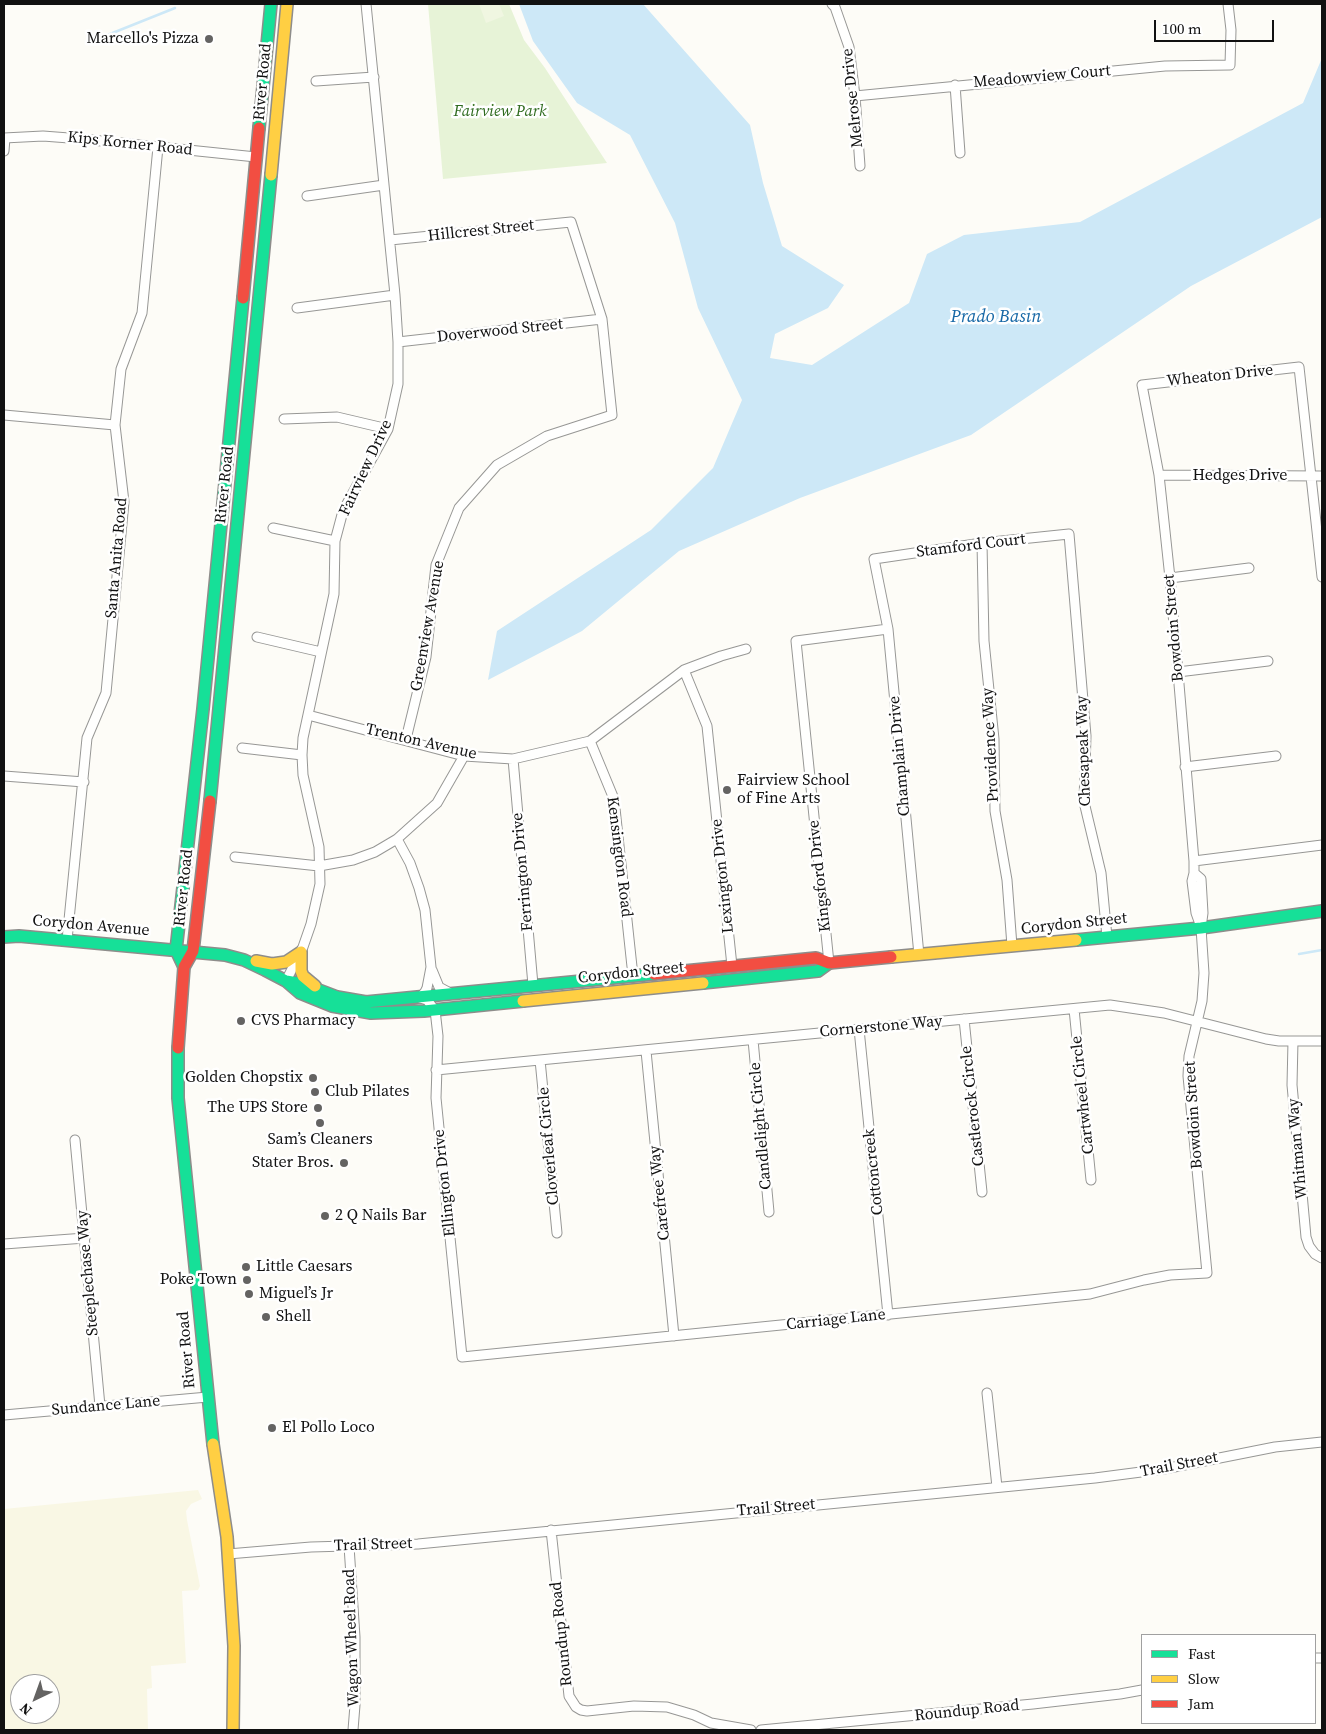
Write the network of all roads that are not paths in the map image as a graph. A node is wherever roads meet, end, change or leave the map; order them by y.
1 (270, 4) edge
2 (287, 4) edge
3 (366, 4) edge
4 (1228, 4) edge
5 (837, 5) edge
6 (374, 77) junction
7 (316, 81) dead end
8 (956, 85) junction
9 (855, 96) junction
10 (4, 138) edge
11 (158, 147) junction
12 (4, 151) edge
13 (960, 152) dead end
14 (256, 157) junction
15 (860, 166) dead end
16 (384, 185) junction
17 (307, 196) dead end
18 (571, 222) joint
19 (390, 240) junction
20 (394, 295) junction
21 (297, 308) dead end
22 (602, 320) junction
23 (398, 342) junction
24 (1142, 385) joint
25 (4, 415) edge
26 (284, 419) dead end
27 (116, 425) junction
28 (388, 428) junction
29 (1159, 475) junction
30 (1310, 476) junction
31 (1322, 476) edge
32 (273, 528) dead end
33 (1069, 534) joint
34 (335, 541) junction
35 (982, 543) junction
36 (874, 559) joint
37 (1249, 568) dead end
38 (1322, 577) edge
39 (1170, 578) junction
40 (888, 629) junction
41 (257, 637) dead end
42 (746, 649) dead end
43 (321, 652) junction
44 (1268, 661) dead end
45 (684, 670) junction
46 (1178, 672) junction
47 (308, 715) junction
48 (406, 739) junction
49 (590, 741) junction
50 (242, 748) dead end
51 (302, 755) junction
52 (464, 756) junction
53 (1276, 756) dead end
54 (513, 759) junction
55 (1185, 767) junction
56 (4, 776) edge
57 (84, 782) junction
58 (397, 839) junction
59 (1322, 845) edge
60 (235, 857) dead end
61 (1194, 861) junction
62 (319, 866) junction
63 (1322, 911) edge
64 (1201, 928) junction
65 (4, 937) edge
66 (1107, 937) junction
67 (68, 940) junction
68 (1012, 946) junction
69 (176, 950) junction
70 (193, 951) junction
71 (301, 952) junction
72 (919, 954) junction
73 (244, 960) junction
74 (829, 963) junction
75 (732, 966) junction
76 (184, 967) junction
77 (431, 967) junction
78 (633, 976) junction
79 (286, 982) junction
80 (533, 986) junction
81 (482, 992) junction
82 (452, 994) junction
83 (337, 997) junction
84 (420, 998) junction
85 (1074, 1009) junction
86 (435, 1010) junction
87 (964, 1019) junction
88 (1196, 1022) junction
89 (860, 1029) junction
90 (753, 1040) junction
91 (1293, 1041) junction
92 (1322, 1041) edge
93 (646, 1051) junction
94 (540, 1060) junction
95 (436, 1070) junction
96 (75, 1140) dead end
97 (1091, 1180) dead end
98 (982, 1192) dead end
99 (769, 1212) dead end
100 (557, 1233) dead end
101 (85, 1238) junction
102 (4, 1244) edge
103 (1318, 1256) edge
104 (1207, 1273) joint
105 (888, 1315) junction
106 (674, 1336) junction
107 (462, 1357) joint
108 (987, 1393) dead end
109 (208, 1397) junction
110 (100, 1406) junction
111 (4, 1415) edge
112 (1322, 1442) edge
113 (996, 1487) junction
114 (551, 1530) junction
115 (349, 1546) junction
116 (228, 1554) junction
117 (1141, 1690) edge
118 (233, 1730) edge
119 (353, 1730) edge
120 (751, 1730) edge
121 (762, 1730) edge

1 - 14 main road, River Road
2 - 70 main road, River Road
3 - 6 street, Fairview Drive
4 - 8 street, Meadowview Court
5 - 9 street, Melrose Drive
6 - 7 street
6 - 16 street, Fairview Drive
8 - 9 street, Meadowview Court
8 - 13 street
9 - 15 street, Melrose Drive
10 - 11 street, Kips Korner Road
10 - 12 street
11 - 14 street, Kips Korner Road
11 - 27 street, Santa Anita Road
14 - 69 main road, River Road
16 - 17 street
16 - 19 street, Fairview Drive
18 - 19 street, Hillcrest Street
18 - 22 street, Greenview Avenue
19 - 20 street, Fairview Drive
20 - 21 street
20 - 23 street, Fairview Drive
22 - 23 street, Doverwood Street
22 - 48 street, Greenview Avenue
23 - 28 street, Fairview Drive
24 - 29 street, Bowdoin Street
24 - 30 street, Wheaton Drive
25 - 27 street
26 - 28 street
27 - 57 street, Santa Anita Road
28 - 34 street, Fairview Drive
29 - 30 street, Hedges Drive
29 - 39 street, Bowdoin Street
30 - 31 street, Hedges Drive
30 - 38 street
32 - 34 street
33 - 35 street, Stamford Court
33 - 66 street, Chesapeak Way
34 - 43 street, Fairview Drive
35 - 36 street, Stamford Court
35 - 68 street, Providence Way
36 - 40 street, Champlain Drive
37 - 39 street
39 - 46 street, Bowdoin Street
40 - 72 street, Champlain Drive
40 - 74 street, Kingsford Drive
41 - 43 street
42 - 45 street, Trenton Avenue
43 - 47 street, Fairview Drive
44 - 46 street
45 - 49 street, Trenton Avenue
45 - 75 street, Lexington Drive
46 - 55 street, Bowdoin Street
47 - 48 street, Trenton Avenue
47 - 51 street, Fairview Drive
48 - 52 street, Trenton Avenue
49 - 54 street, Trenton Avenue
49 - 78 street, Kensington Road
50 - 51 street
51 - 62 street, Fairview Drive
52 - 54 street, Trenton Avenue
52 - 58 street
53 - 55 street
54 - 80 street, Ferrington Drive
55 - 61 street, Bowdoin Street
56 - 57 street
57 - 67 street, Santa Anita Road
58 - 62 street
58 - 77 street
59 - 61 street
60 - 62 street
61 - 64 street, Bowdoin Street
62 - 71 street, Fairview Drive
63 - 64 main road, Corydon Street
64 - 66 main road, Corydon Street
64 - 88 street, Bowdoin Street
65 - 67 main road, Corydon Avenue
66 - 68 main road, Corydon Street
67 - 69 main road, Corydon Avenue
68 - 72 main road, Corydon Street
69 - 70 main road, Corydon Street
69 - 76 main road, River Road
70 - 73 main road, Corydon Street
70 - 76 main road, River Road
71 - 73 main road
71 - 79 street, Fairview Drive
71 - 83 main road
72 - 74 main road, Corydon Street
73 - 79 main road, Corydon Street
74 - 75 main road, Corydon Street
74 - 86 main road, Corydon Street
75 - 78 main road, Corydon Street
76 - 109 main road, River Road
77 - 82 street
77 - 84 street
78 - 80 main road, Corydon Street
79 - 83 main road, Corydon Street
79 - 86 main road, Corydon Street
80 - 81 main road, Corydon Street
81 - 82 main road, Corydon Street
81 - 86 street, Corydon Street
82 - 84 main road, Corydon Street
83 - 84 main road, Corydon Street
84 - 86 street
85 - 87 street, Cornerstone Way
85 - 88 street, Cornerstone Way
85 - 97 street, Cartwheel Circle
86 - 95 street, Ellington Drive
87 - 89 street, Cornerstone Way
87 - 98 street, Castlerock Circle
88 - 91 street, Cornerstone Way
88 - 104 street, Bowdoin Street
89 - 90 street, Cornerstone Way
89 - 105 street, Cottoncreek
90 - 93 street, Cornerstone Way
90 - 99 street, Candlelight Circle
91 - 92 street, Cornerstone Way
91 - 103 street, Whitman Way
93 - 94 street, Cornerstone Way
93 - 106 street, Carefree Way
94 - 95 street, Cornerstone Way
94 - 100 street, Cloverleaf Circle
95 - 107 street, Ellington Drive
96 - 101 street, Steeplechase Way
101 - 102 street
101 - 110 street, Steeplechase Way
104 - 105 street, Carriage Lane
105 - 106 street, Carriage Lane
106 - 107 street, Carriage Lane
108 - 113 street
109 - 110 street, Sundance Lane
109 - 116 main road, River Road
110 - 111 street, Sundance Lane
112 - 113 street, Trail Street
113 - 114 street, Trail Street
114 - 115 street, Trail Street
114 - 120 street, Roundup Road
115 - 116 street, Trail Street
115 - 119 street, Wagon Wheel Road
116 - 118 main road, River Road
117 - 121 street, Roundup Road

